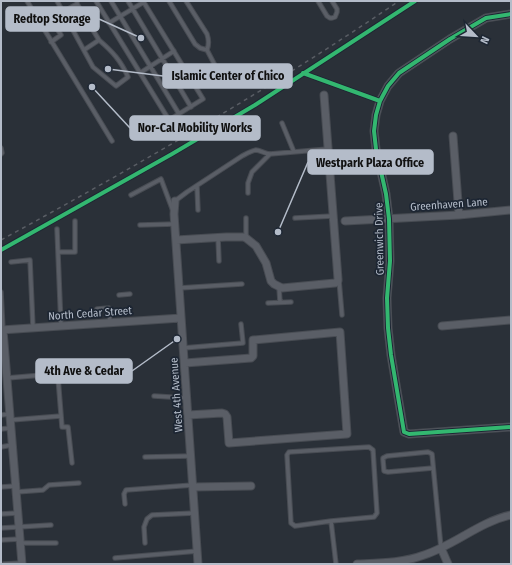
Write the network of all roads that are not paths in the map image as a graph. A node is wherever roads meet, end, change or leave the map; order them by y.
1 (27, 1) edge
2 (57, 1) edge
3 (96, 1) edge
4 (111, 1) edge
5 (128, 1) edge
6 (169, 1) edge
7 (186, 1) edge
8 (318, 1) edge
9 (332, 1) edge
10 (77, 2) edge
11 (143, 2) edge
12 (133, 9) junction
13 (63, 12) junction
14 (511, 14) edge
15 (35, 16) junction
16 (121, 17) junction
17 (109, 24) junction
18 (99, 40) junction
19 (51, 42) junction
20 (84, 50) junction
21 (207, 50) junction
22 (174, 51) junction
23 (162, 59) junction
24 (151, 66) junction
25 (140, 73) junction
26 (220, 74) dead end
27 (324, 95) dead end
28 (191, 107) junction
29 (179, 114) junction
30 (282, 123) dead end
31 (453, 136) dead end
32 (112, 141) dead end
33 (1, 148) edge
34 (328, 149) junction
35 (294, 152) junction
36 (1, 154) edge
37 (270, 154) junction
38 (197, 186) junction
39 (248, 193) dead end
40 (131, 195) dead end
41 (175, 201) joint
42 (198, 210) dead end
43 (511, 210) edge
44 (174, 214) junction
45 (460, 215) junction
46 (333, 216) junction
47 (246, 218) dead end
48 (295, 218) dead end
49 (389, 219) junction
50 (75, 221) dead end
51 (345, 221) dead end
52 (175, 224) junction
53 (140, 225) dead end
54 (57, 229) dead end
55 (218, 237) junction
56 (246, 238) junction
57 (176, 240) junction
58 (58, 252) junction
59 (219, 261) dead end
60 (12, 262) dead end
61 (338, 279) junction
62 (242, 284) dead end
63 (279, 287) junction
64 (179, 288) junction
65 (1, 292) edge
66 (119, 294) dead end
67 (130, 294) dead end
68 (280, 302) junction
69 (291, 302) dead end
70 (268, 303) dead end
71 (97, 309) dead end
72 (342, 315) dead end
73 (181, 318) junction
74 (511, 320) edge
75 (110, 323) junction
76 (241, 324) dead end
77 (62, 326) junction
78 (442, 326) dead end
79 (33, 328) junction
80 (2, 330) edge
81 (184, 348) junction
82 (184, 363) junction
83 (58, 365) dead end
84 (90, 371) dead end
85 (58, 374) junction
86 (7, 378) junction
87 (154, 396) dead end
88 (187, 398) junction
89 (188, 414) junction
90 (1, 415) edge
91 (61, 416) junction
92 (10, 417) junction
93 (511, 427) edge
94 (11, 428) junction
95 (1, 429) edge
96 (12, 445) junction
97 (1, 447) edge
98 (191, 456) junction
99 (145, 457) dead end
100 (72, 462) dead end
101 (434, 468) junction
102 (80, 483) dead end
103 (193, 486) junction
104 (251, 486) dead end
105 (1, 487) edge
106 (16, 489) junction
107 (124, 504) dead end
108 (18, 513) junction
109 (195, 513) junction
110 (1, 514) edge
111 (511, 515) edge
112 (331, 521) junction
113 (51, 525) dead end
114 (19, 527) junction
115 (1, 528) edge
116 (1, 540) edge
117 (20, 541) junction
118 (56, 543) dead end
119 (145, 543) dead end
120 (441, 548) junction
121 (198, 551) junction
122 (115, 558) dead end
123 (4, 564) edge
124 (22, 564) edge
125 (198, 564) edge
126 (336, 564) edge
127 (357, 564) edge
128 (448, 564) edge

1 - 15 lane
2 - 13 lane
3 - 17 lane
4 - 16 lane
5 - 12 lane
6 - 21 lane
7 - 21 lane
8 - 9 lane
10 - 13 lane
10 - 18 lane
11 - 12 lane
11 - 22 lane
12 - 16 lane
12 - 23 lane
13 - 20 lane
14 - 49 street, Greenwich Drive
15 - 19 lane
15 - 19 lane
16 - 17 lane
16 - 24 lane
17 - 25 lane
18 - 20 lane
18 - 20 lane
19 - 32 lane
21 - 26 lane
22 - 23 lane
22 - 28 lane
23 - 24 lane
23 - 28 lane
24 - 25 lane
24 - 29 lane
25 - 29 lane
27 - 34 street
28 - 29 lane
30 - 35 lane
31 - 45 street
33 - 36 lane
34 - 35 lane
34 - 46 street
35 - 37 lane
37 - 38 lane
37 - 39 lane
38 - 41 lane
38 - 42 lane
40 - 44 lane
41 - 44 street, West 4th Avenue
43 - 45 street, Greenhaven Lane
44 - 52 street, West 4th Avenue
45 - 49 street, Greenhaven Lane
46 - 48 lane
46 - 61 street
47 - 56 lane
49 - 51 street, Greenhaven Lane
49 - 93 street, Greenwich Drive
50 - 58 lane
52 - 53 lane
52 - 57 street, West 4th Avenue
54 - 58 lane
55 - 56 street
55 - 57 street
55 - 59 lane
56 - 63 street
57 - 64 street, West 4th Avenue
58 - 77 lane
60 - 79 lane
61 - 63 street
61 - 72 lane
62 - 64 lane
63 - 68 lane
64 - 73 street, West 4th Avenue
65 - 80 lane
66 - 67 lane
68 - 69 lane
68 - 70 lane
71 - 75 lane
73 - 75 street, North Cedar Street
73 - 81 street, West 4th Avenue
74 - 78 street
75 - 77 street, North Cedar Street
76 - 81 lane
77 - 79 street, North Cedar Street
79 - 80 street, North Cedar Street
80 - 86 street
81 - 82 street, West 4th Avenue
82 - 88 street, West 4th Avenue
82 - 89 street
83 - 85 lane
84 - 85 lane
85 - 86 lane
85 - 91 lane
86 - 92 street
87 - 88 lane
88 - 89 street, West 4th Avenue
89 - 98 street, West 4th Avenue
90 - 92 lane
91 - 92 lane
91 - 100 lane
92 - 94 street
94 - 95 lane
94 - 96 street
96 - 97 lane
96 - 106 street
98 - 99 lane
98 - 103 street, West 4th Avenue
101 - 101 lane
101 - 120 lane
102 - 106 lane
103 - 104 street
103 - 107 lane
103 - 109 street, West 4th Avenue
105 - 106 lane
106 - 108 street
108 - 110 lane
108 - 114 street
109 - 119 lane
109 - 121 street, West 4th Avenue
111 - 120 street
112 - 112 lane
112 - 126 lane
113 - 114 lane
114 - 115 lane
114 - 117 street
116 - 117 lane
117 - 118 lane
117 - 124 street
120 - 127 street
120 - 128 street
121 - 122 lane
121 - 125 street, West 4th Avenue
123 - 124 lane

